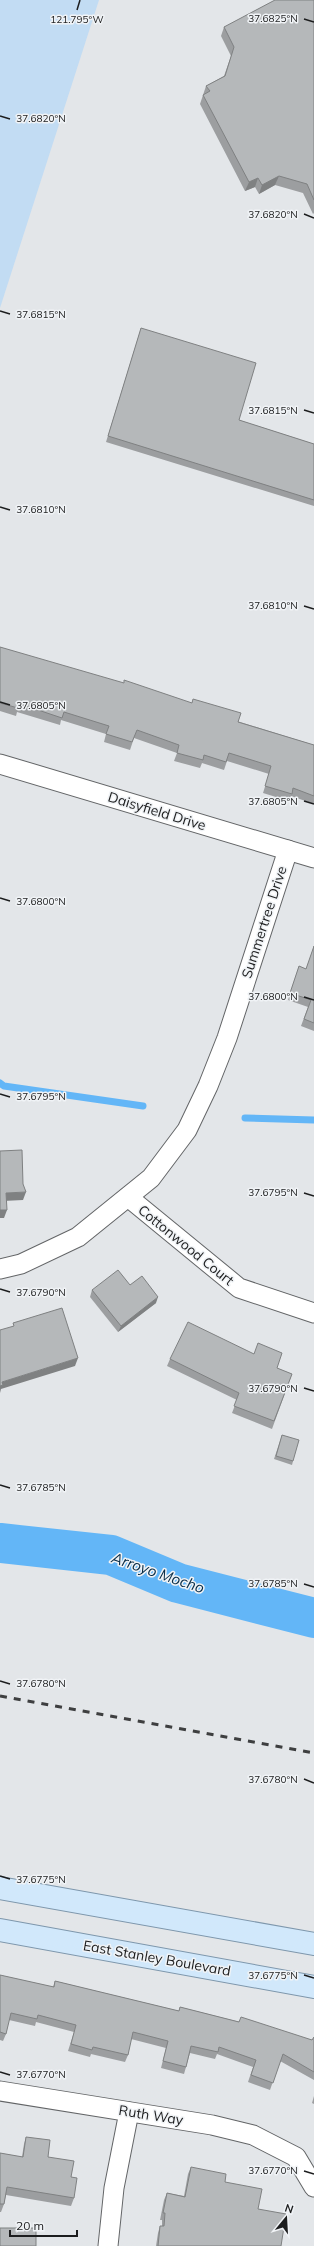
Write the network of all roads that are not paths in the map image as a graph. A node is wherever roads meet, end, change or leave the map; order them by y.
1 (0, 764) edge
2 (288, 850) junction
3 (314, 858) edge
4 (128, 1197) junction
5 (0, 1269) edge
6 (314, 1313) edge
7 (0, 1888) edge
8 (0, 1930) edge
9 (314, 1944) edge
10 (314, 1987) edge
11 (0, 2090) edge
12 (129, 2112) junction
13 (314, 2187) edge
14 (108, 2246) edge

1 - 2 street, Daisyfield Drive
2 - 3 street, Daisyfield Drive
2 - 4 street, Summertree Drive
4 - 5 street, Summertree Drive
4 - 6 street, Cottonwood Court
7 - 9 main road
8 - 10 main road, East Stanley Boulevard
11 - 12 street, Ruth Way
12 - 13 street, Ruth Way
12 - 14 street

